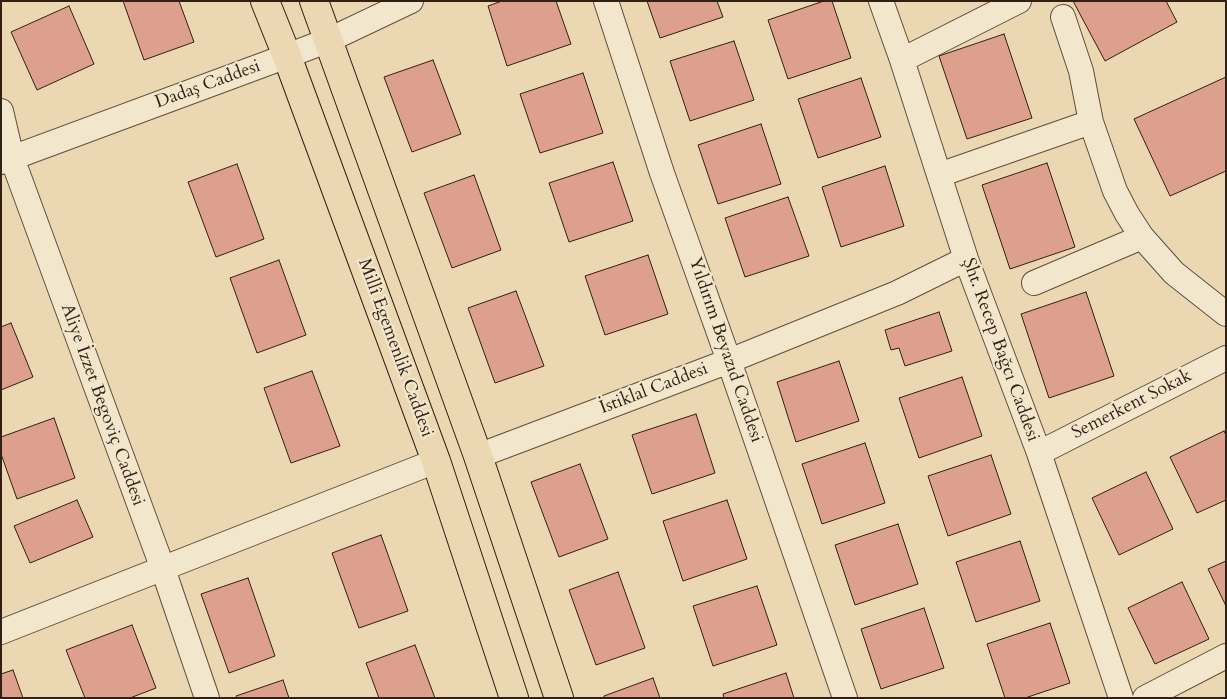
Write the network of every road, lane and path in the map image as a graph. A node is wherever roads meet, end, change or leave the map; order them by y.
1 (265, 1) edge
2 (314, 1) edge
3 (410, 1) edge
4 (606, 1) edge
5 (881, 1) edge
6 (1019, 1) edge
7 (1063, 17) dead end
8 (329, 40) junction
9 (287, 56) junction
10 (902, 60) junction
11 (1, 111) edge
12 (1091, 122) junction
13 (6, 160) edge
14 (939, 175) junction
15 (1142, 237) junction
16 (966, 259) junction
17 (1034, 283) dead end
18 (1226, 314) edge
19 (1226, 358) edge
20 (729, 360) junction
21 (1039, 453) junction
22 (478, 456) junction
23 (436, 461) junction
24 (163, 569) junction
25 (1, 632) edge
26 (1226, 656) edge
27 (207, 698) edge
28 (514, 698) edge
29 (559, 698) edge
30 (845, 698) edge
31 (1121, 698) edge
32 (1145, 698) edge

1 - 9 main road, Millî Egemenlik Caddesi
2 - 8 main road
3 - 8 street, Dadaş Caddesi
4 - 20 street, Yıldırım Beyazıd Caddesi
5 - 10 street, Şht. Recep Bağcı Caddesi
6 - 10 street
7 - 12 street
8 - 9 street, Dadaş Caddesi
8 - 22 main road
9 - 13 street, Dadaş Caddesi
9 - 23 main road, Millî Egemenlik Caddesi
10 - 14 street, Şht. Recep Bağcı Caddesi
11 - 13 street, Aliye İzzet Begoviç Caddesi
12 - 14 street
12 - 15 street
13 - 24 street, Aliye İzzet Begoviç Caddesi
14 - 16 street, Şht. Recep Bağcı Caddesi
15 - 17 street
15 - 18 street
16 - 20 street, İstiklal Caddesi
16 - 21 street, Şht. Recep Bağcı Caddesi
19 - 21 street, Semerkent Sokak
20 - 22 street, İstiklal Caddesi
20 - 30 street, Yıldırım Beyazıd Caddesi
21 - 31 street, Şht. Recep Bağcı Caddesi
22 - 29 main road
23 - 24 street
23 - 28 main road, Millî Egemenlik Caddesi
24 - 25 street
24 - 27 street, Aliye İzzet Begoviç Caddesi
26 - 32 street

